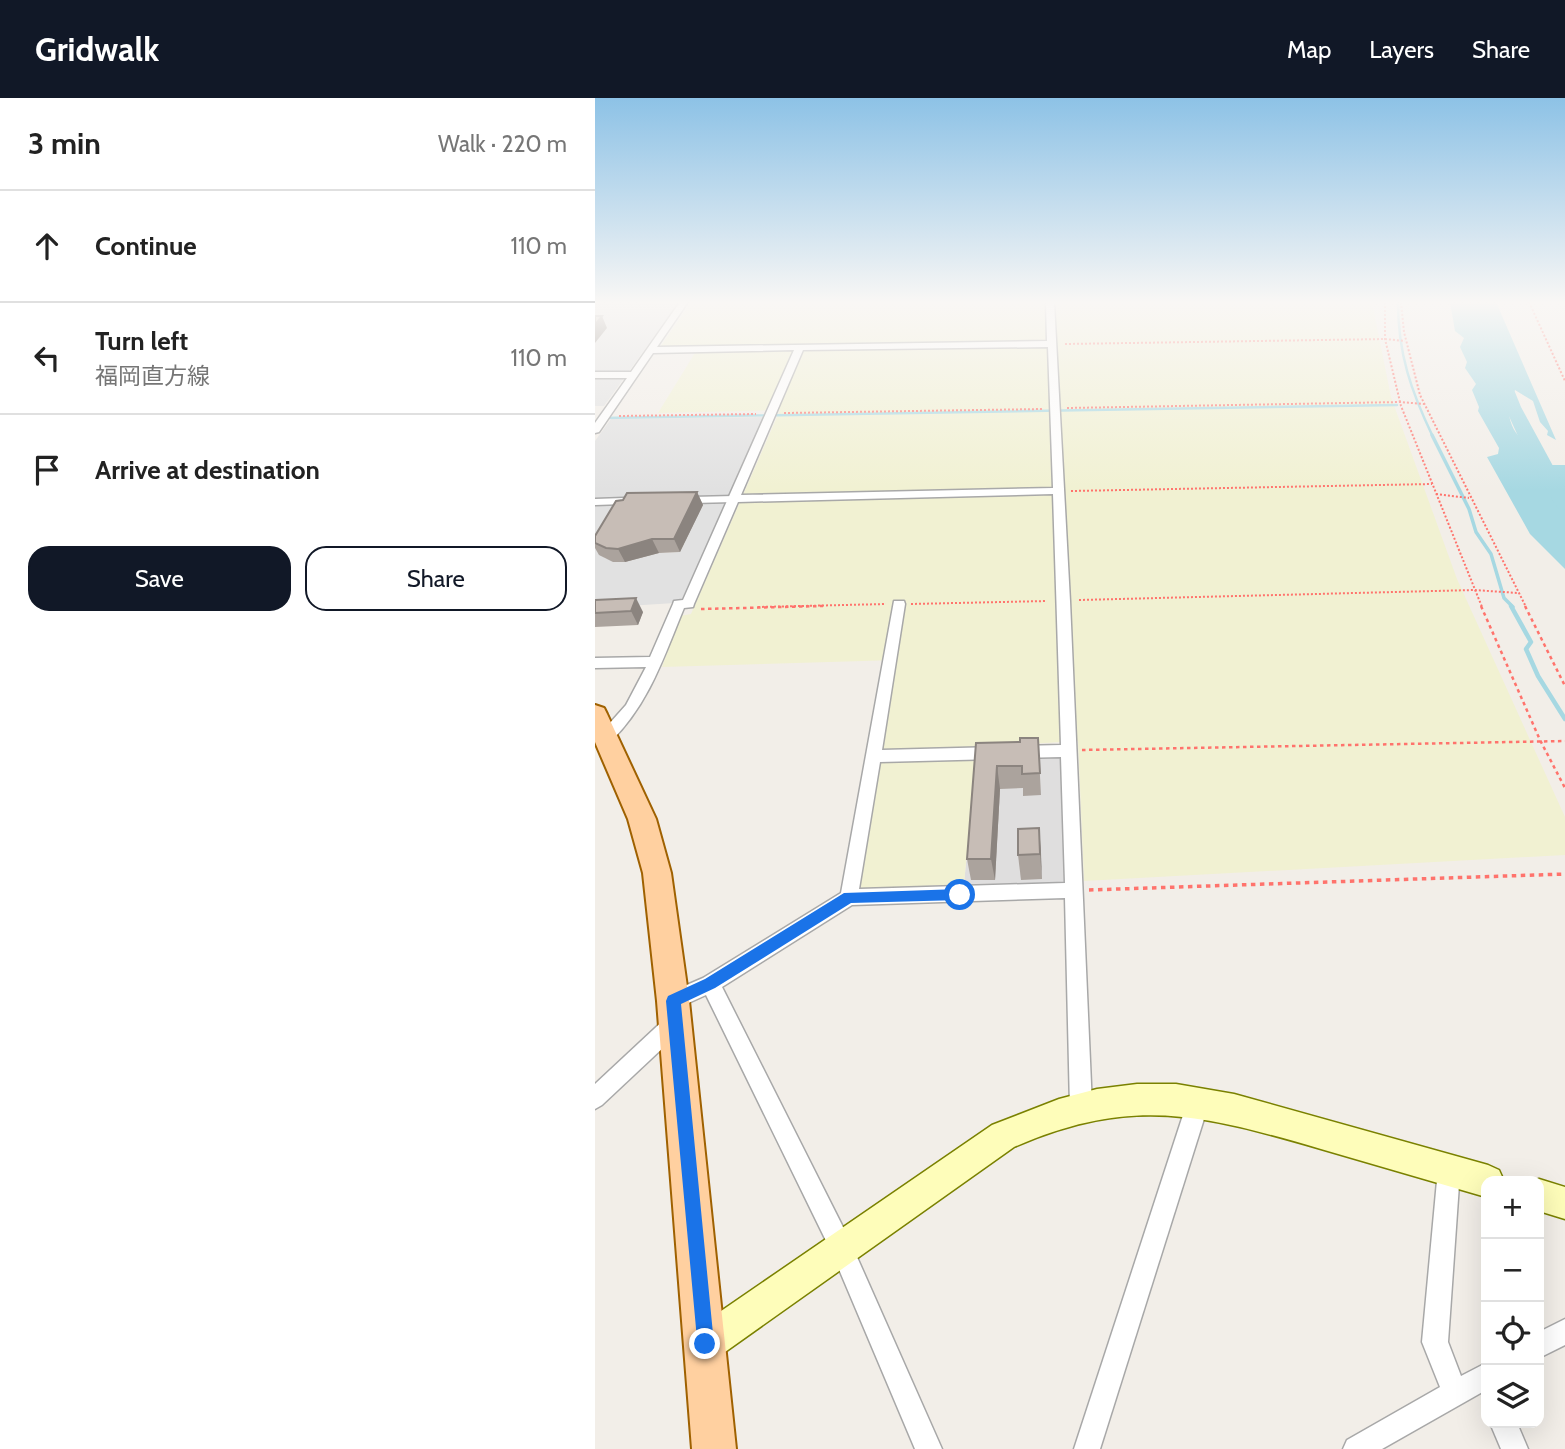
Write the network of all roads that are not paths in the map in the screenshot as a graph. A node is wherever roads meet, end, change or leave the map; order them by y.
1 (640, 365) edge
2 (793, 365) edge
3 (1052, 365) edge
4 (595, 375) edge
5 (633, 375) junction
6 (595, 430) edge
7 (1058, 492) junction
8 (734, 499) junction
9 (679, 500) edge
10 (637, 501) edge
11 (595, 502) edge
12 (899, 604) road end
13 (654, 662) junction
14 (595, 663) edge
15 (601, 726) edge
16 (1069, 751) junction
17 (873, 757) junction
18 (1075, 890) junction
19 (849, 897) junction
20 (710, 984) junction
21 (674, 1012) junction
22 (595, 1098) edge
23 (1198, 1103) junction
24 (1081, 1107) junction
25 (1449, 1170) junction
26 (1481, 1179) edge
27 (1544, 1197) edge
28 (1565, 1203) edge
29 (841, 1247) junction
30 (1565, 1331) edge
31 (1544, 1343) edge
32 (705, 1344) junction
33 (1481, 1382) edge
34 (1455, 1392) junction
35 (1505, 1428) edge
36 (715, 1449) edge
37 (929, 1449) edge
38 (1087, 1449) edge
39 (1356, 1449) edge
40 (1515, 1449) edge

1 - 5 street
2 - 8 street
3 - 7 street
4 - 5 street
5 - 6 street
7 - 8 street
7 - 16 street
8 - 9 lane
8 - 13 street
10 - 11 lane
12 - 17 street
13 - 14 street
13 - 15 street
15 - 21 main road
16 - 17 street
16 - 18 street
17 - 19 street
18 - 19 street
18 - 24 street
19 - 20 street
20 - 21 street
20 - 29 street
21 - 22 street
21 - 32 main road
23 - 24 street
23 - 25 street
23 - 38 street
24 - 29 street
25 - 26 street
25 - 34 street
27 - 28 street
29 - 32 street
29 - 37 street
30 - 31 street
32 - 36 main road
33 - 34 street
34 - 39 street
35 - 40 street

